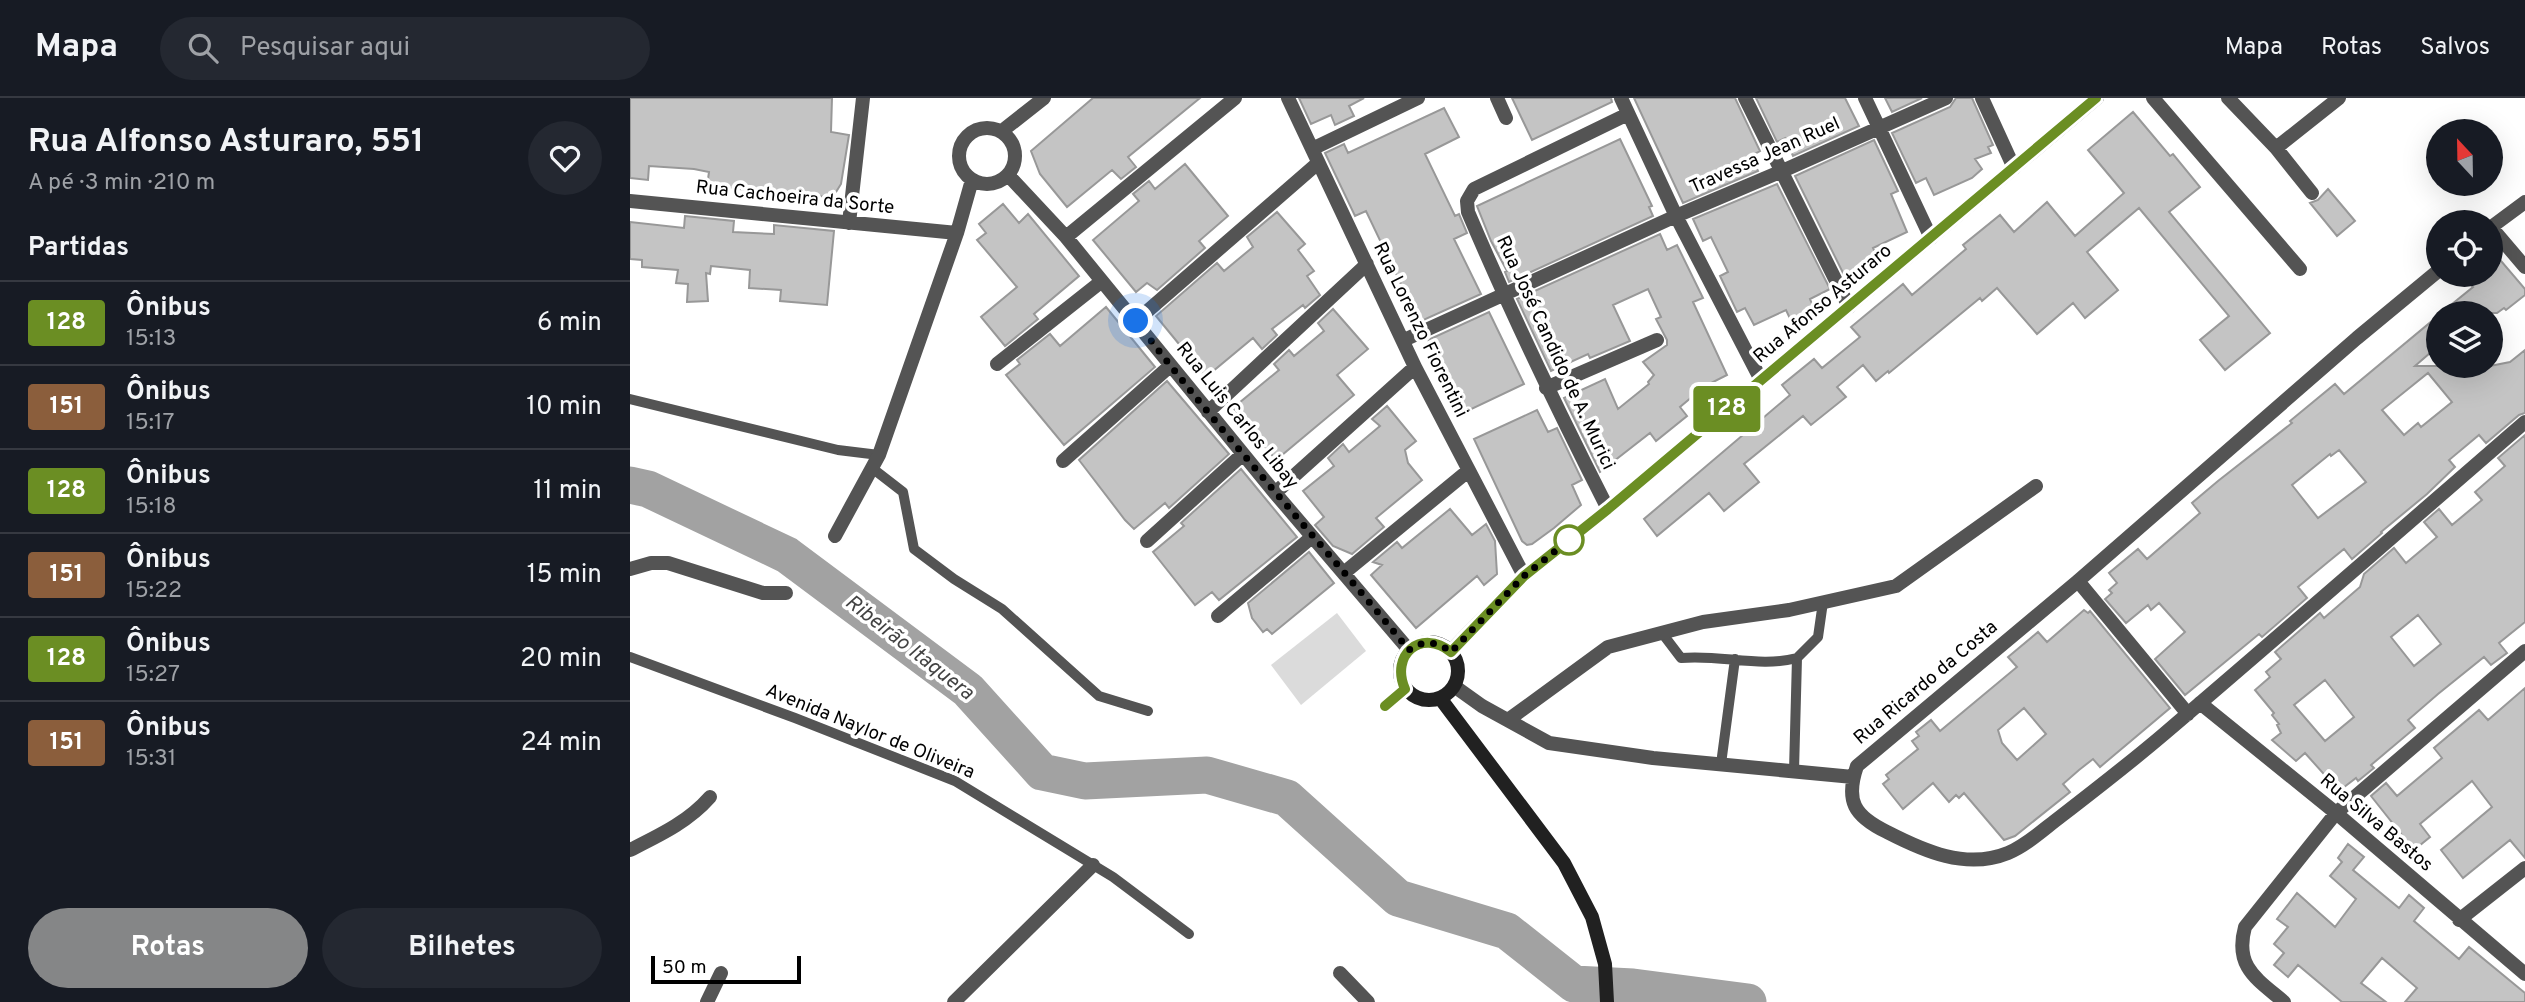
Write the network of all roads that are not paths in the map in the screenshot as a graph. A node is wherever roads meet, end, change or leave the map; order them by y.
1 (863, 98) edge
2 (1235, 98) edge
3 (1288, 98) edge
4 (1418, 98) edge
5 (1497, 98) edge
6 (1621, 98) edge
7 (1745, 98) edge
8 (1865, 98) edge
9 (1946, 98) edge
10 (1982, 98) edge
11 (2096, 98) edge
12 (2154, 98) edge
13 (2228, 98) edge
14 (2339, 98) edge
15 (1039, 100) edge
16 (1628, 114) junction
17 (1506, 118) dead end
18 (1879, 127) junction
19 (1002, 131) junction
20 (2276, 148) junction
21 (1312, 149) junction
22 (1318, 163) junction
23 (2014, 168) junction
24 (1780, 172) junction
25 (1007, 176) junction
26 (972, 180) junction
27 (2312, 193) dead end
28 (630, 201) edge
29 (2525, 202) edge
30 (1676, 216) junction
31 (2503, 218) edge
32 (849, 223) junction
33 (957, 233) junction
34 (1066, 237) junction
35 (1931, 238) junction
36 (2503, 241) edge
37 (1367, 264) junction
38 (2525, 267) edge
39 (2300, 269) dead end
40 (1102, 281) junction
41 (2426, 281) edge
42 (1503, 295) junction
43 (1849, 307) junction
44 (1136, 321) junction
45 (1404, 340) junction
46 (1657, 340) dead end
47 (997, 364) dead end
48 (1170, 366) junction
49 (1415, 367) junction
50 (1762, 380) junction
51 (1546, 388) junction
52 (630, 399) edge
53 (1208, 412) junction
54 (2525, 422) edge
55 (1243, 454) junction
56 (876, 461) junction
57 (1063, 461) dead end
58 (1468, 471) junction
59 (2036, 486) dead end
60 (1275, 493) junction
61 (1608, 509) junction
62 (835, 536) dead end
63 (1312, 537) junction
64 (1147, 541) dead end
65 (630, 569) edge
66 (1345, 572) junction
67 (1524, 576) junction
68 (2078, 581) junction
69 (786, 593) dead end
70 (1823, 602) junction
71 (1218, 616) dead end
72 (1662, 633) junction
73 (1409, 650) junction
74 (2525, 650) edge
75 (1451, 652) junction
76 (630, 657) edge
77 (1797, 658) junction
78 (1735, 659) junction
79 (1454, 686) junction
80 (1405, 689) junction
81 (1440, 698) junction
82 (2200, 703) junction
83 (1385, 706) dead end
84 (1148, 711) dead end
85 (2188, 713) junction
86 (1508, 720) junction
87 (1721, 764) junction
88 (1794, 771) junction
89 (1853, 777) junction
90 (710, 797) dead end
91 (2336, 813) junction
92 (630, 850) edge
93 (1093, 865) junction
94 (2525, 868) edge
95 (2459, 920) junction
96 (1189, 934) dead end
97 (721, 973) dead end
98 (1340, 973) dead end
99 (2525, 974) edge
100 (712, 1000) edge
101 (954, 1002) edge
102 (1368, 1002) edge
103 (1607, 1002) edge
104 (2284, 1002) edge

1 - 32 street
2 - 34 street
3 - 21 street, Rua Lorenzo Fiorentini
4 - 21 street
5 - 17 street
6 - 16 street
7 - 24 street
8 - 18 street
9 - 18 street, Travessa Jean Ruel
10 - 23 street
11 - 23 street, Rua Afonso Asturaro
12 - 39 street
13 - 20 street
14 - 20 street
15 - 19 street
16 - 30 street
16 - 42 street, Rua José Candido de A. Murici
18 - 24 street, Travessa Jean Ruel
18 - 35 street
19 - 25 street
19 - 26 street
20 - 27 street
21 - 22 street, Rua Lorenzo Fiorentini
22 - 37 street, Rua Lorenzo Fiorentini
22 - 44 street
23 - 35 street, Rua Afonso Asturaro
24 - 30 street, Travessa Jean Ruel
24 - 43 street
25 - 26 street
25 - 34 street, Rua Luis Carlos Libay
26 - 33 street
28 - 32 street, Rua Cachoeira da Sorte
29 - 31 street
30 - 42 street, Travessa Jean Ruel
30 - 50 street
32 - 33 street, Rua Cachoeira da Sorte
33 - 56 street
34 - 40 street, Rua Luis Carlos Libay
35 - 43 street, Rua Afonso Asturaro
36 - 38 street
37 - 45 street, Rua Lorenzo Fiorentini
37 - 53 street
40 - 44 street, Rua Luis Carlos Libay
40 - 47 street
41 - 68 street, Rua Ricardo da Costa
42 - 45 street, Travessa Jean Ruel
42 - 51 street, Rua José Candido de A. Murici
43 - 50 street, Rua Afonso Asturaro
44 - 48 street, Rua Luis Carlos Libay
45 - 49 street, Rua Lorenzo Fiorentini
46 - 51 street
48 - 53 street, Rua Luis Carlos Libay
48 - 57 street
49 - 58 street, Rua Lorenzo Fiorentini
49 - 60 street
50 - 61 street, Rua Afonso Asturaro
51 - 61 street, Rua José Candido de A. Murici
52 - 56 lane
53 - 55 street, Rua Luis Carlos Libay
54 - 82 street
55 - 60 street, Rua Luis Carlos Libay
55 - 64 street
56 - 62 street
56 - 84 lane
58 - 66 street
58 - 67 street, Rua Lorenzo Fiorentini
59 - 70 street
60 - 63 street, Rua Luis Carlos Libay
61 - 67 street, Rua Afonso Asturaro
63 - 66 street, Rua Luis Carlos Libay
63 - 71 street
65 - 69 street
66 - 73 street, Rua Luis Carlos Libay
67 - 75 street, Rua Afonso Asturaro
68 - 85 street
68 - 89 street, Rua Ricardo da Costa
70 - 72 street
70 - 77 lane
72 - 78 lane
72 - 86 street
73 - 75 street
73 - 80 street
74 - 91 street
75 - 79 street
76 - 93 lane, Avenida Naylor de Oliveira
77 - 78 lane
77 - 88 lane
78 - 87 lane
79 - 81 street
79 - 86 street
80 - 81 street
80 - 83 street
81 - 103 street
82 - 85 street
82 - 91 street, Rua Silva Bastos
85 - 89 street
86 - 87 street
87 - 88 street
88 - 89 street
90 - 92 street
91 - 95 street, Rua Silva Bastos
91 - 104 street
93 - 96 lane, Avenida Naylor de Oliveira
93 - 101 street
94 - 95 street
95 - 99 street, Rua Silva Bastos
97 - 100 street
98 - 102 street

